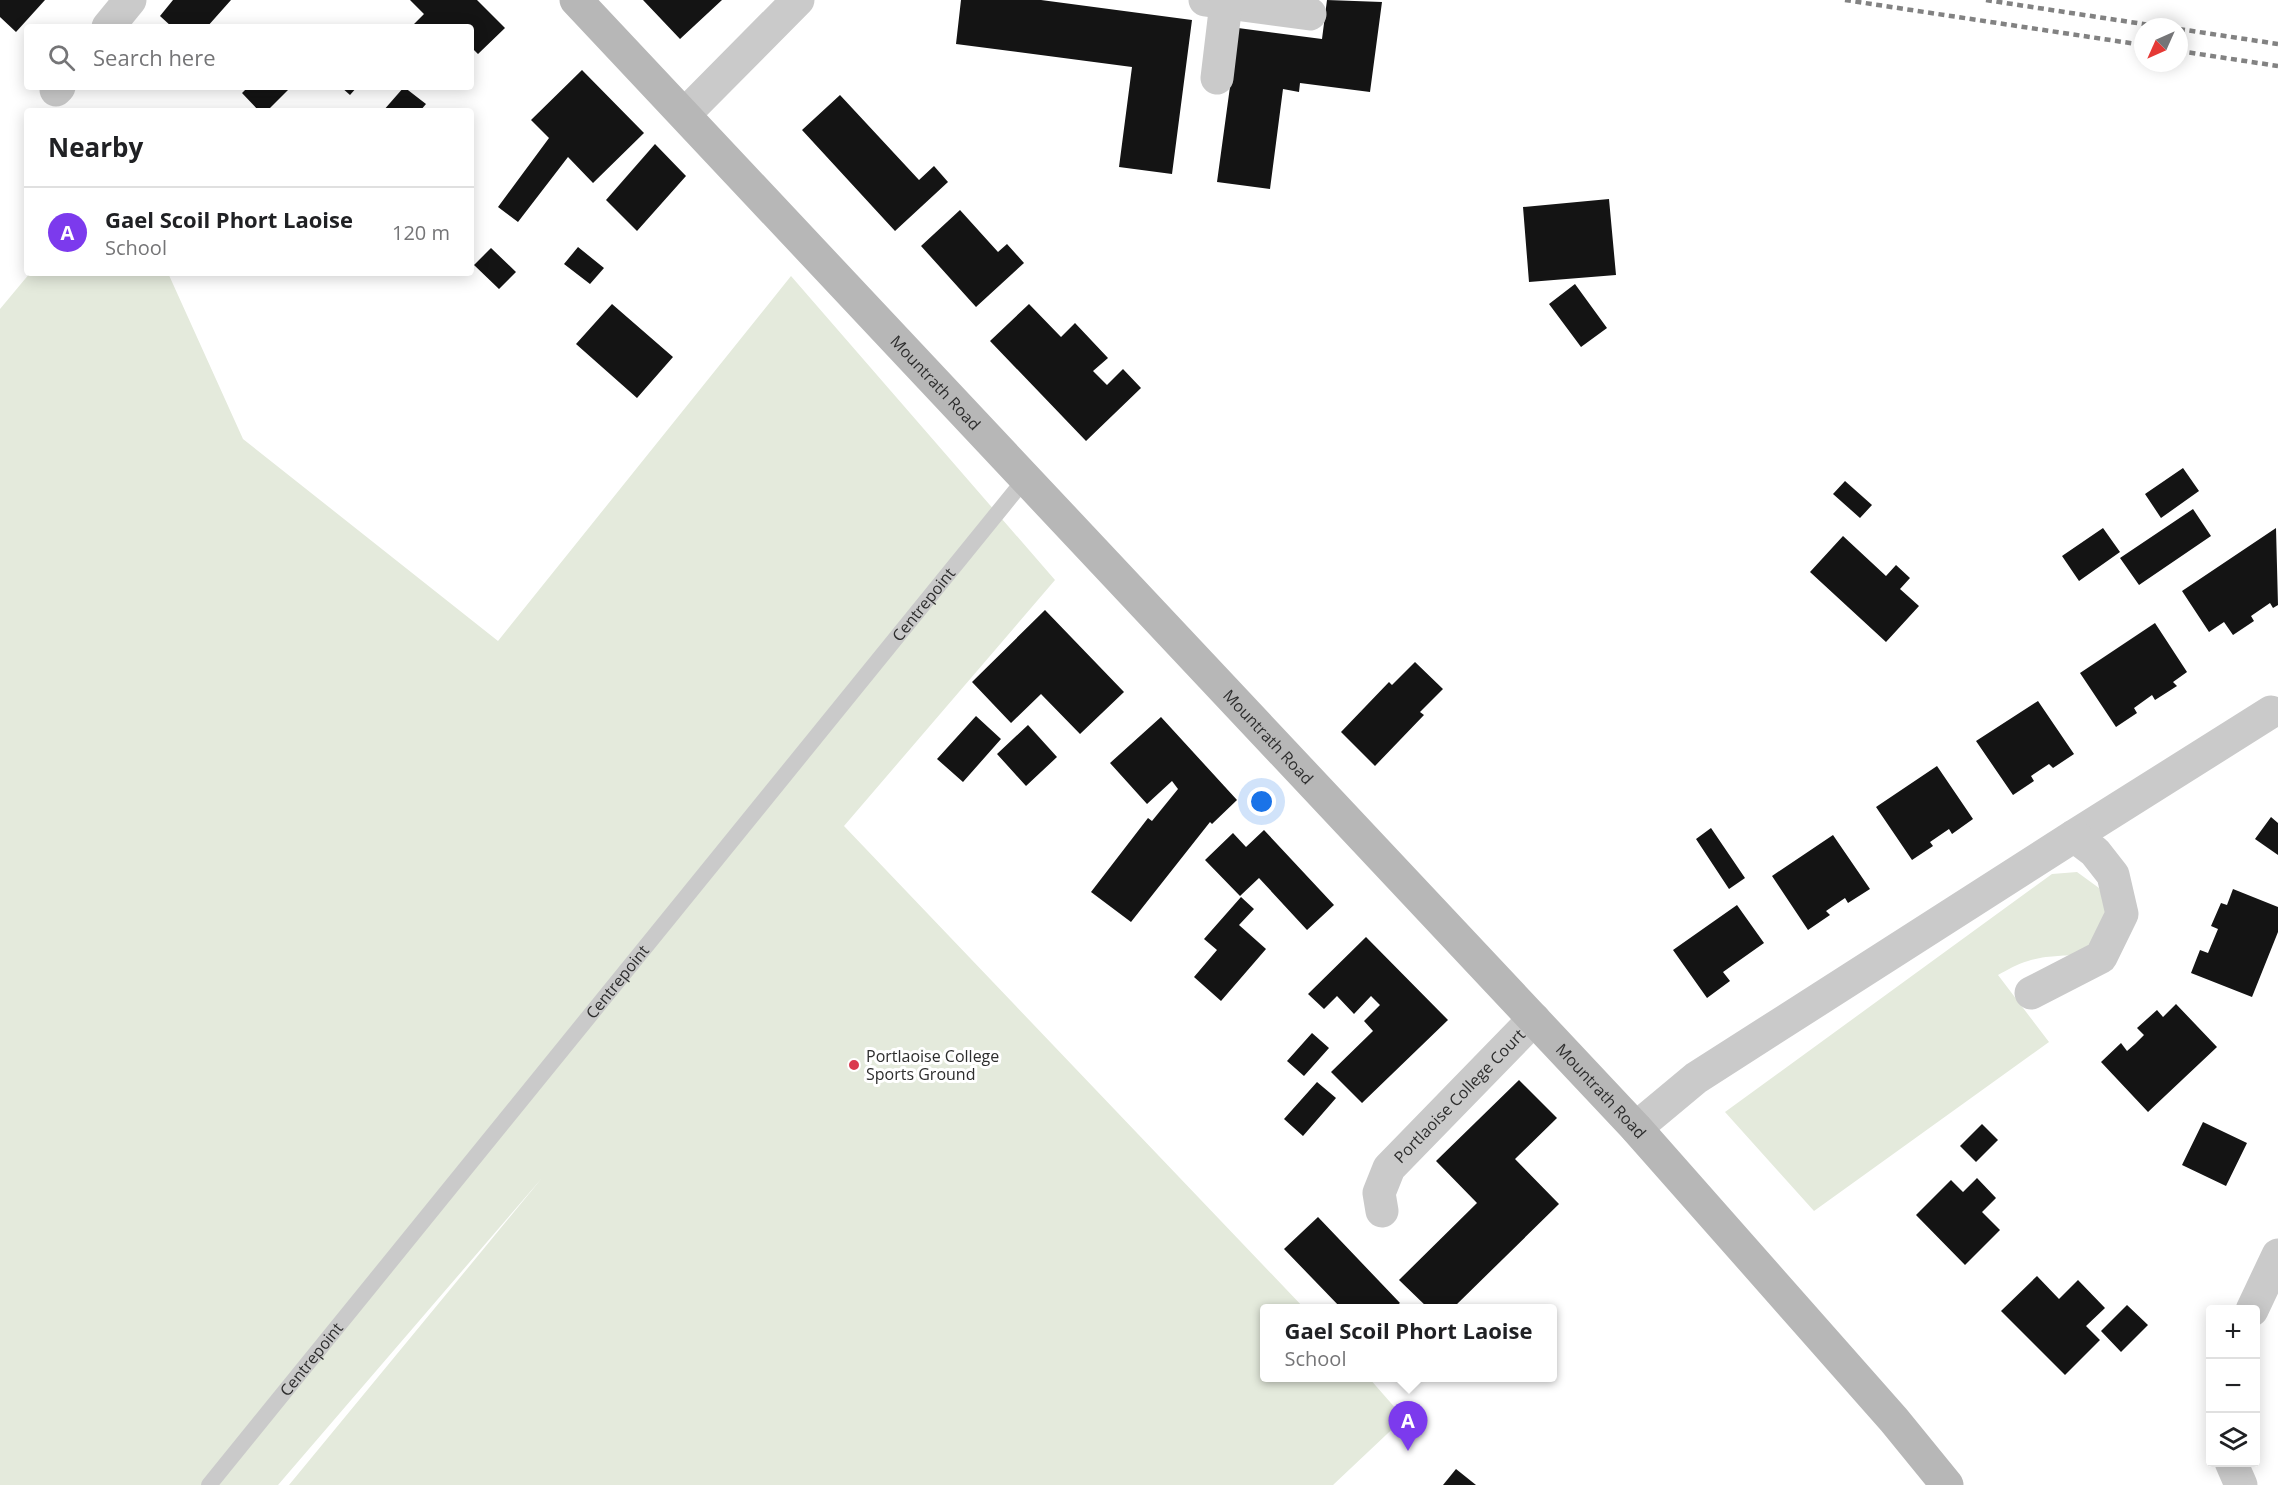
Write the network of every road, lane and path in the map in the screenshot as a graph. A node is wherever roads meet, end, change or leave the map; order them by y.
1 (130, 0) edge
2 (576, 0) edge
3 (798, 0) edge
4 (1215, 1) edge
5 (1310, 14) dead end
6 (110, 24) edge
7 (1217, 78) dead end
8 (685, 114) junction
9 (1025, 479) junction
10 (2271, 712) dead end
11 (2074, 836) junction
12 (2031, 993) dead end
13 (1534, 1019) junction
14 (1636, 1128) junction
15 (1382, 1211) dead end
16 (2278, 1255) edge
17 (2254, 1305) edge
18 (2233, 1467) edge
19 (209, 1485) edge
20 (1947, 1485) edge
21 (2241, 1485) edge

1 - 6 street
2 - 8 main road, Mountrath Road
3 - 8 street
4 - 5 street
4 - 7 street
8 - 9 main road, Mountrath Road
9 - 13 main road, Mountrath Road
9 - 19 lane, Centrepoint
10 - 11 street
11 - 12 street
11 - 14 street
13 - 14 main road, Mountrath Road
13 - 15 street, Portlaoise College Court
14 - 20 main road, Mountrath Road
16 - 17 street
18 - 21 street

